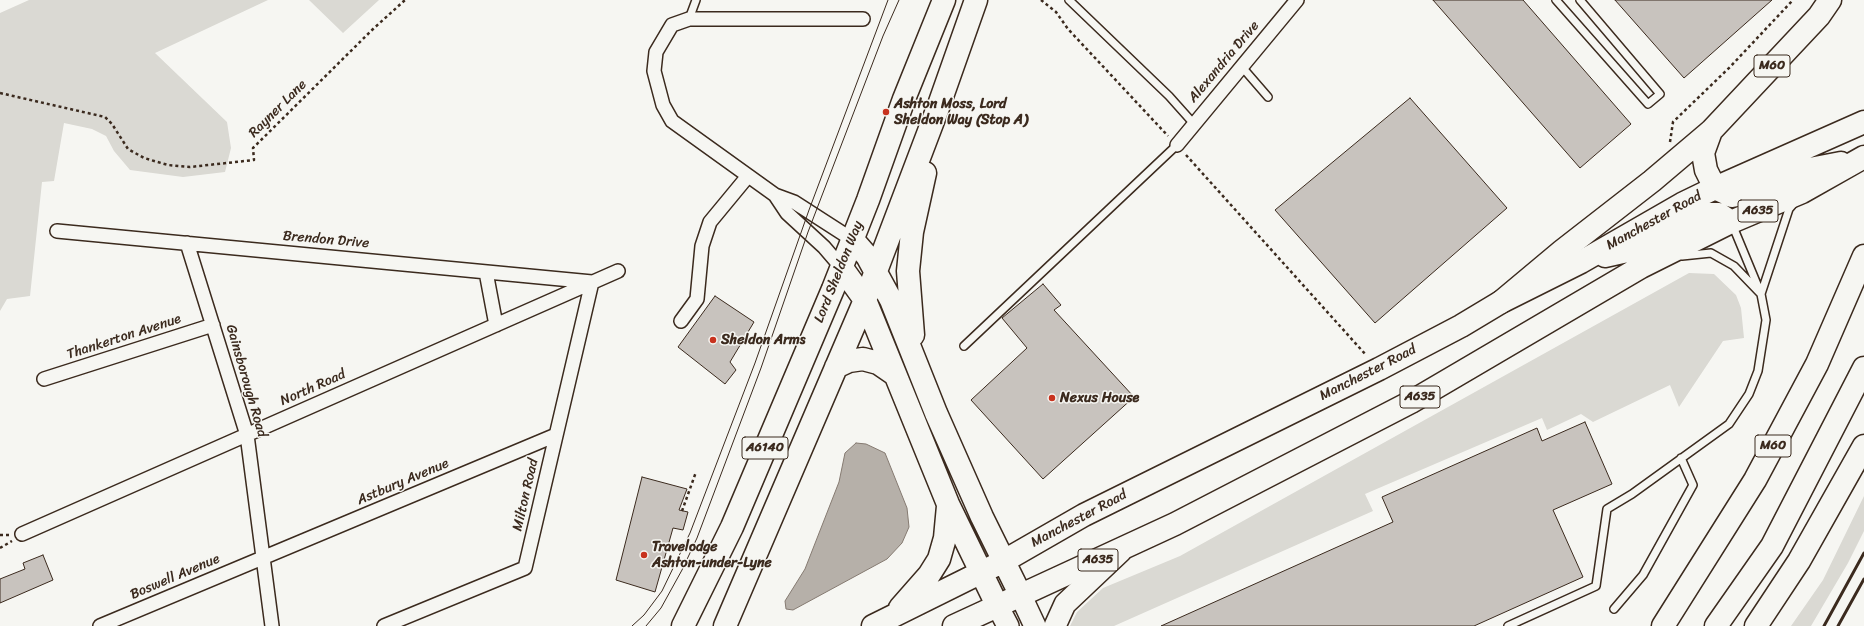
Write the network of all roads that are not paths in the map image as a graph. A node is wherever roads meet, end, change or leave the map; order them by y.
1 (696, 0) edge
2 (944, 0) edge
3 (976, 0) edge
4 (1069, 0) edge
5 (1297, 0) edge
6 (1556, 0) edge
7 (1580, 0) edge
8 (1830, 0) edge
9 (689, 19) junction
10 (863, 19) dead end
11 (1242, 67) junction
12 (1268, 97) dead end
13 (939, 105) junction
14 (1864, 122) edge
15 (1194, 124) junction
16 (1711, 131) junction
17 (1177, 146) joint
18 (1860, 159) edge
19 (748, 176) junction
20 (1802, 192) junction
21 (775, 195) junction
22 (1723, 205) junction
23 (57, 231) dead end
24 (853, 240) junction
25 (187, 243) junction
26 (1864, 256) edge
27 (1658, 258) junction
28 (1581, 262) junction
29 (871, 264) junction
30 (842, 268) junction
31 (618, 271) dead end
32 (486, 272) junction
33 (592, 282) junction
34 (1761, 294) junction
35 (865, 300) junction
36 (1502, 302) junction
37 (681, 321) dead end
38 (213, 325) junction
39 (496, 325) junction
40 (964, 346) dead end
41 (914, 355) junction
42 (836, 367) junction
43 (1864, 368) edge
44 (894, 374) junction
45 (44, 379) dead end
46 (247, 435) junction
47 (556, 435) junction
48 (1864, 446) edge
49 (1681, 458) junction
50 (948, 504) junction
51 (22, 534) dead end
52 (1123, 549) junction
53 (263, 558) junction
54 (1004, 561) junction
55 (982, 572) junction
56 (1020, 594) junction
57 (997, 605) junction
58 (1614, 609) dead end
59 (882, 622) edge
60 (100, 626) edge
61 (272, 626) edge
62 (384, 626) edge
63 (683, 626) edge
64 (725, 626) edge
65 (954, 626) edge
66 (1008, 626) edge
67 (1035, 626) edge
68 (1055, 626) edge
69 (1508, 626) edge
70 (1663, 626) edge
71 (1716, 626) edge
72 (1756, 626) edge

1 - 9 lane
2 - 24 highway, Lord Sheldon Way / A6140
3 - 13 highway, A6140
4 - 15 lane
5 - 11 street, Alexandria Drive
6 - 7 lane
8 - 16 highway, M60
9 - 10 street
9 - 19 street
11 - 12 lane
11 - 15 street, Alexandria Drive
13 - 29 highway, A6140
13 - 41 highway
14 - 22 highway, Manchester Road / A635
15 - 17 street, Alexandria Drive
16 - 22 highway
16 - 36 highway, M60
17 - 40 lane
18 - 20 highway, Manchester Road / A635
18 - 22 highway
19 - 21 street
19 - 37 street
20 - 22 highway, Manchester Road / A635
20 - 34 lane
21 - 24 street
21 - 30 street
22 - 27 highway, Manchester Road / A635
22 - 28 highway, Manchester Road / A635
22 - 28 highway
22 - 34 lane
23 - 25 street, Brendon Drive
24 - 29 highway
24 - 30 highway, Lord Sheldon Way / A6140
25 - 32 street, Brendon Drive
25 - 38 street, Gainsborough Road
26 - 70 highway, M60
27 - 34 lane
27 - 52 highway, Manchester Road / A635
28 - 36 highway, Manchester Road / A635
29 - 30 highway
29 - 35 highway, A6140
29 - 41 highway
30 - 35 highway
30 - 63 highway, Lord Sheldon Way / A6140
31 - 33 street, North Road
32 - 33 street, Brendon Drive
32 - 39 street
33 - 39 street, North Road
33 - 47 street, Milton Road
34 - 49 lane
35 - 42 highway, A6140
35 - 44 highway
36 - 54 highway, Manchester Road / A635
38 - 45 street, Thankerton Avenue
38 - 46 street, Gainsborough Road
39 - 46 street, North Road
41 - 54 highway
42 - 44 highway
42 - 64 highway, A6140
43 - 71 highway
44 - 50 highway
46 - 51 street, North Road
46 - 53 street, Gainsborough Road
47 - 53 street, Astbury Avenue
47 - 62 street, Milton Road
48 - 72 highway
49 - 58 lane
49 - 69 lane
50 - 55 highway
50 - 59 highway
52 - 56 highway, Manchester Road / A635
52 - 68 main road
53 - 60 street, Boswell Avenue
53 - 61 street, Gainsborough Road
54 - 55 highway, Manchester Road / A635
54 - 56 highway
55 - 57 highway
55 - 59 highway, Manchester Road / A635
56 - 57 highway, A635
56 - 67 main road
57 - 65 highway, A635
57 - 66 main road

